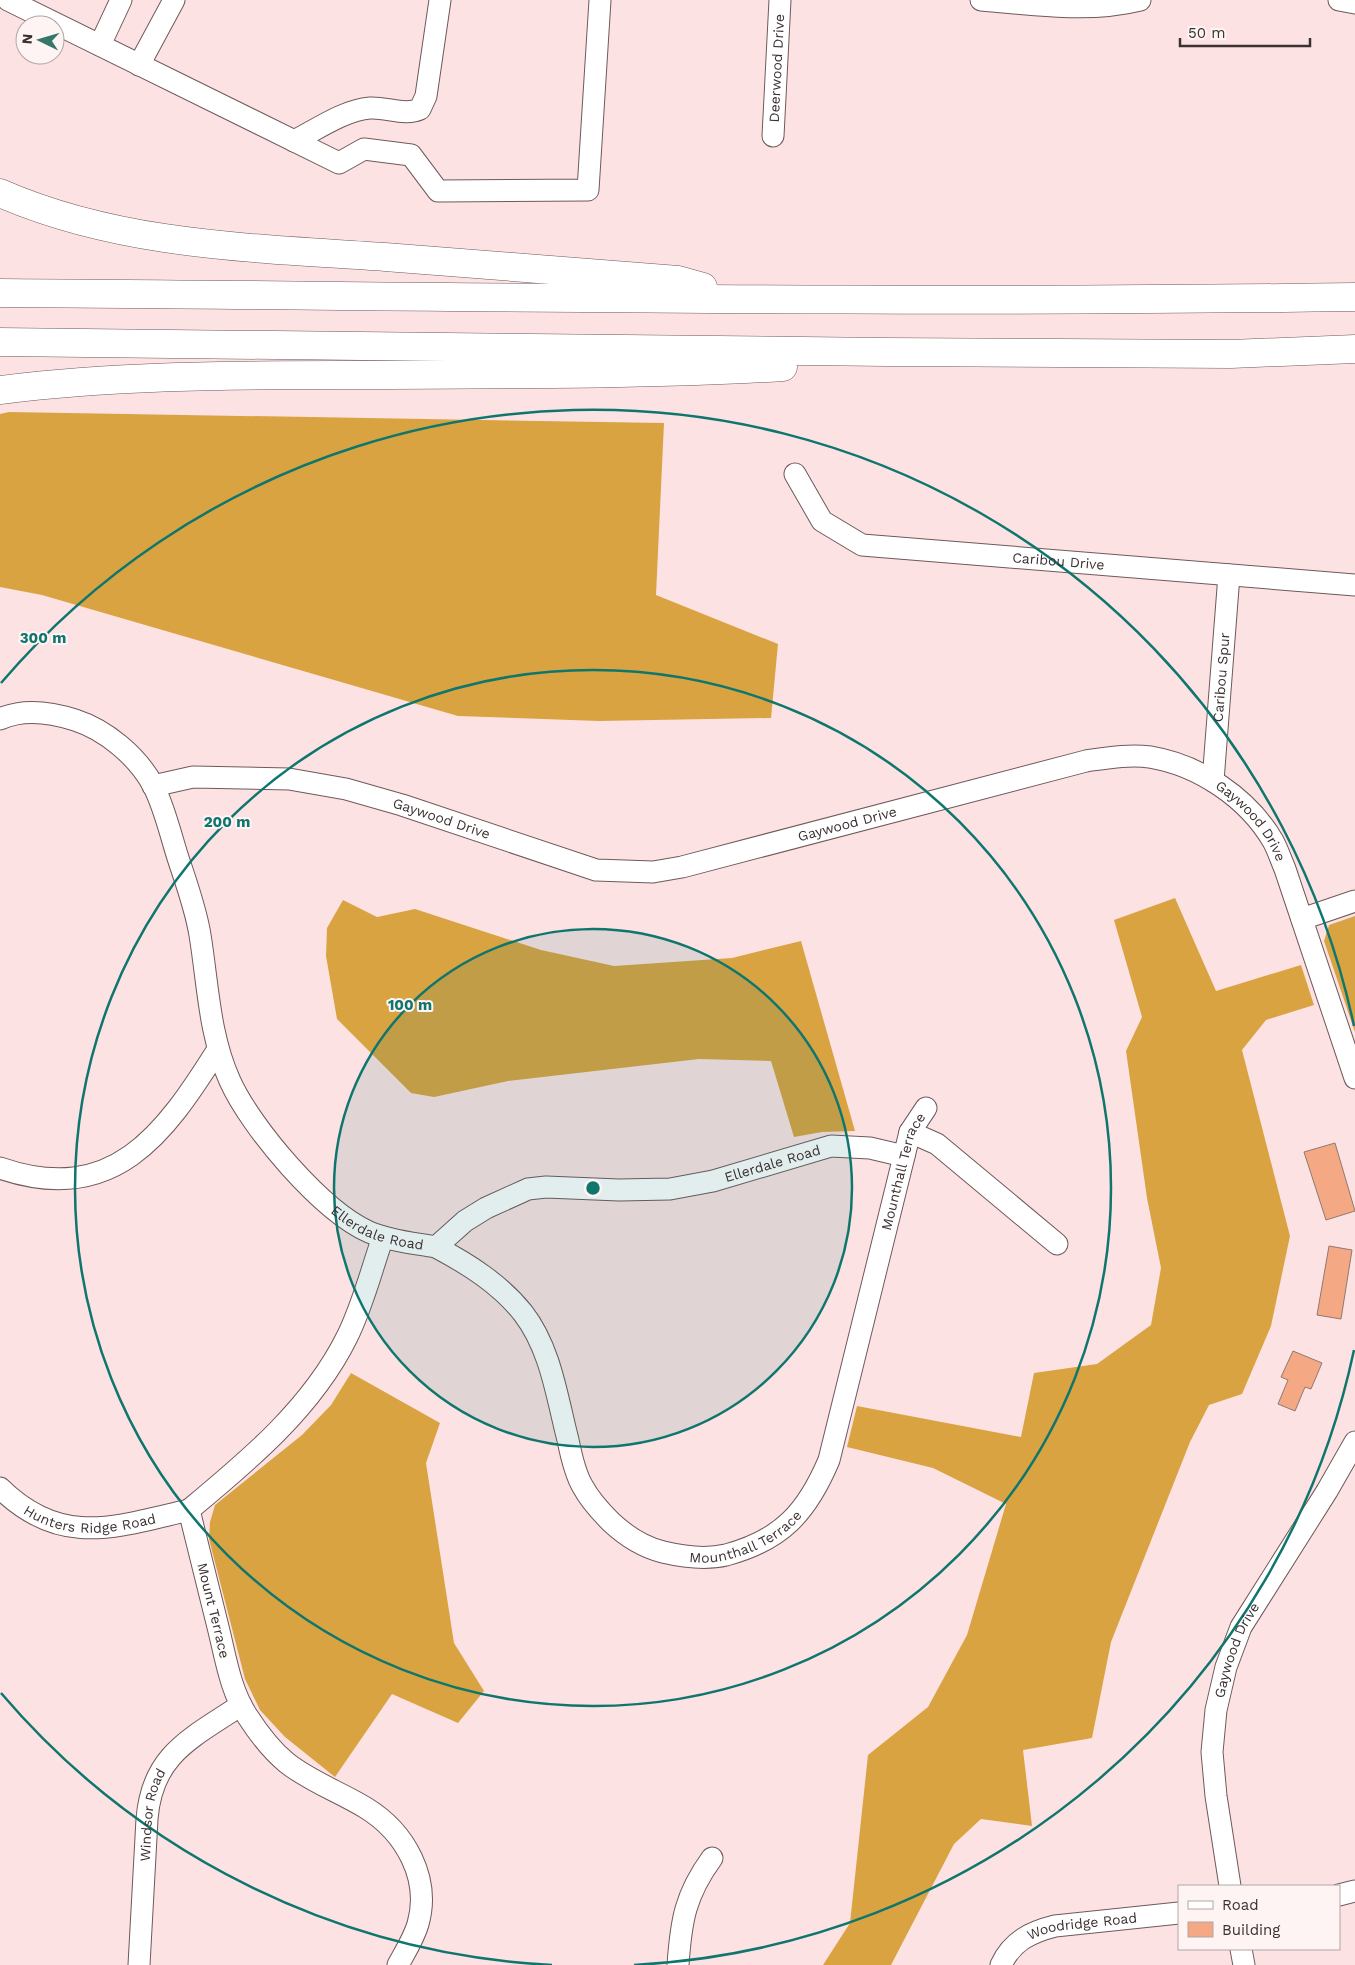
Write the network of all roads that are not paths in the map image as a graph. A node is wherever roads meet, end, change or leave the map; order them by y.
1 (8, 0) edge
2 (121, 0) edge
3 (174, 0) edge
4 (440, 0) edge
5 (600, 0) edge
6 (780, 0) edge
7 (981, 0) edge
8 (1140, 0) edge
9 (1339, 0) edge
10 (1355, 3) edge
11 (100, 45) junction
12 (140, 65) junction
13 (773, 136) dead end
14 (294, 141) junction
15 (0, 194) edge
16 (0, 293) edge
17 (1355, 296) edge
18 (750, 300) junction
19 (0, 342) edge
20 (1355, 349) edge
21 (886, 352) junction
22 (0, 390) edge
23 (795, 474) dead end
24 (1228, 575) junction
25 (1355, 585) edge
26 (0, 719) edge
27 (1213, 781) junction
28 (153, 786) junction
29 (1355, 901) edge
30 (1302, 919) junction
31 (218, 1049) junction
32 (1355, 1078) edge
33 (926, 1108) dead end
34 (910, 1132) junction
35 (904, 1156) junction
36 (0, 1168) edge
37 (383, 1237) junction
38 (1057, 1244) dead end
39 (436, 1247) junction
40 (1355, 1442) edge
41 (0, 1488) edge
42 (188, 1510) junction
43 (241, 1706) junction
44 (712, 1858) dead end
45 (1230, 1885) edge
46 (1355, 1891) edge
47 (1340, 1895) edge
48 (1178, 1913) edge
49 (1241, 1950) edge
50 (139, 1965) edge
51 (398, 1965) edge
52 (678, 1965) edge
53 (1001, 1965) edge
54 (1244, 1965) edge

1 - 11 street
2 - 11 street
3 - 12 street
4 - 14 street
5 - 14 street
6 - 13 street, Deerwood Drive
7 - 8 street
9 - 10 street
11 - 12 street
12 - 14 street
15 - 18 highway
16 - 18 highway
17 - 18 highway
19 - 21 highway
20 - 21 highway
21 - 22 highway
23 - 24 street, Caribou Drive
24 - 25 street, Caribou Drive
24 - 27 street, Caribou Spur
26 - 28 street
27 - 28 street, Gaywood Drive
27 - 30 street, Gaywood Drive
28 - 31 street
29 - 30 street
30 - 32 street, Gaywood Drive
31 - 36 street
31 - 37 street, Ellerdale Road
33 - 34 street, Mounthall Terrace
34 - 35 street, Mounthall Terrace
34 - 38 street
35 - 39 street, Ellerdale Road
35 - 39 street, Mounthall Terrace
37 - 39 street, Ellerdale Road
37 - 42 street
40 - 45 street, Gaywood Drive
41 - 42 street, Hunters Ridge Road
42 - 43 street, Mount Terrace
43 - 50 street, Windsor Road
43 - 51 street, Mount Terrace
44 - 52 street
46 - 47 street
48 - 53 street, Woodridge Road
49 - 54 street

